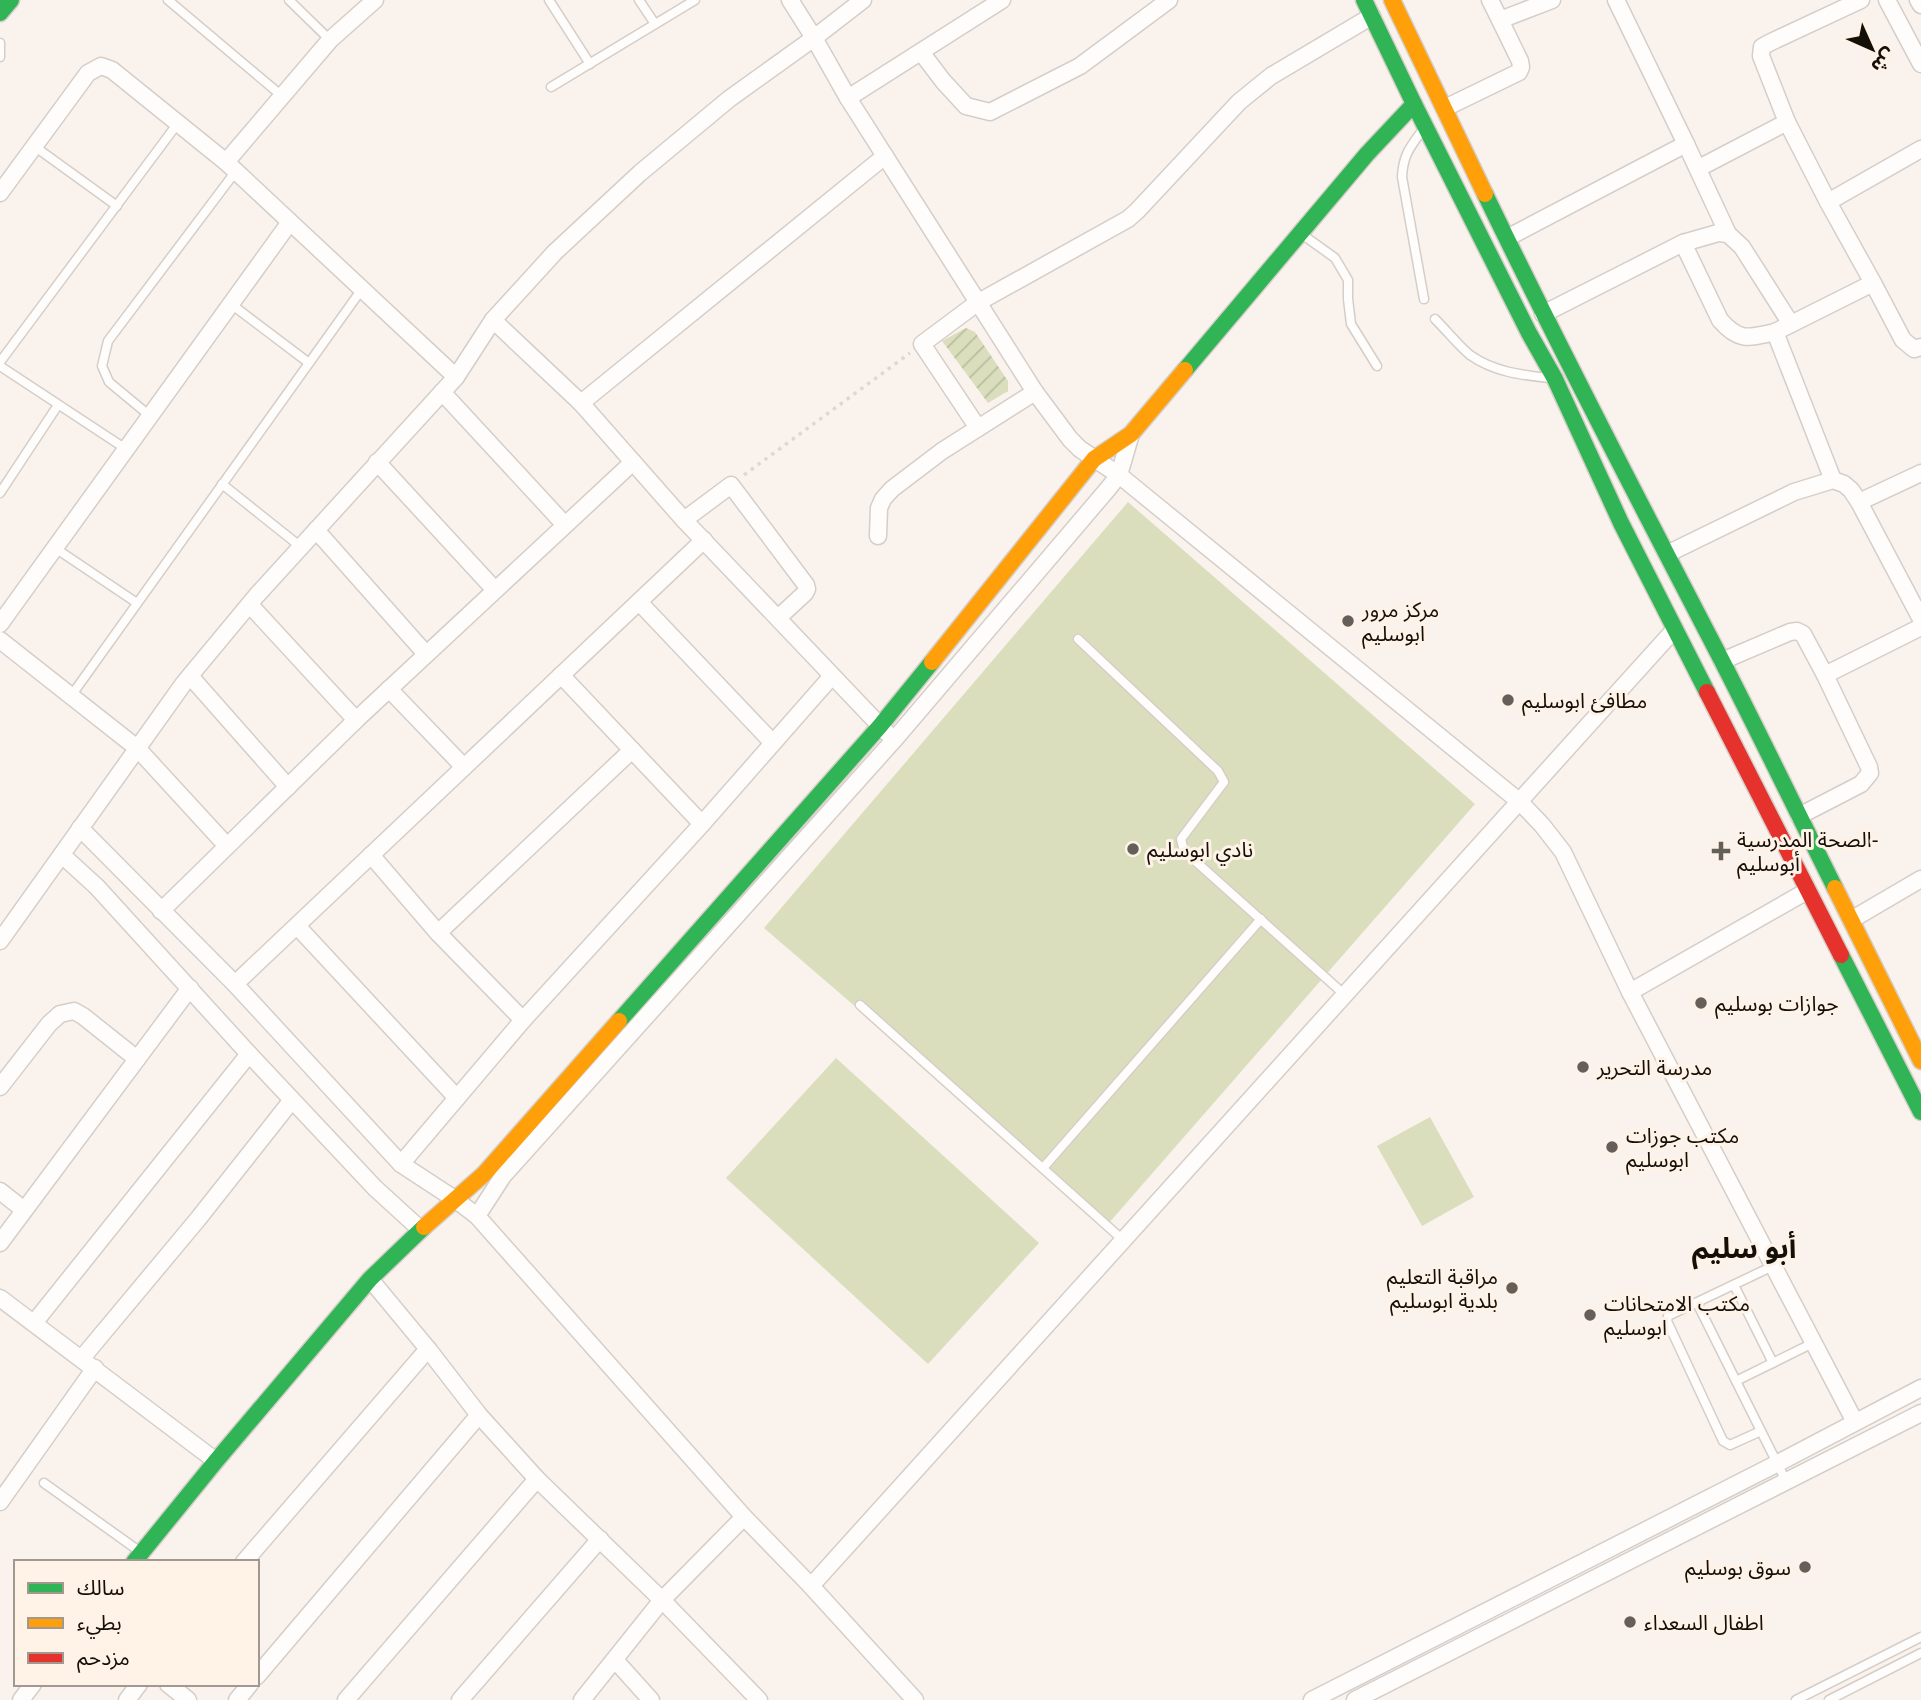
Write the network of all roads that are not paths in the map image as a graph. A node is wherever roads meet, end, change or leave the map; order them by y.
1 (11, 0) edge
2 (167, 0) edge
3 (289, 0) edge
4 (375, 0) edge
5 (549, 0) edge
6 (639, 0) edge
7 (695, 0) edge
8 (790, 0) edge
9 (863, 0) edge
10 (1002, 0) edge
11 (1169, 0) edge
12 (1364, 0) edge
13 (1392, 0) edge
14 (1490, 0) edge
15 (1552, 0) edge
16 (1616, 0) edge
17 (1861, 0) edge
18 (1886, 0) edge
19 (1918, 0) edge
20 (1921, 5) edge
21 (0, 13) edge
22 (1372, 16) junction
23 (1500, 20) junction
24 (655, 24) junction
25 (814, 38) junction
26 (330, 40) junction
27 (0, 43) edge
28 (922, 52) junction
29 (0, 57) edge
30 (590, 64) junction
31 (1921, 64) edge
32 (551, 87) dead end
33 (282, 96) junction
34 (848, 98) junction
35 (1414, 104) junction
36 (1445, 108) junction
37 (1787, 122) junction
38 (178, 123) junction
39 (1426, 126) junction
40 (1686, 144) junction
41 (34, 146) junction
42 (1921, 149) edge
43 (885, 156) junction
44 (231, 166) junction
45 (1699, 168) junction
46 (0, 193) edge
47 (1828, 202) junction
48 (117, 206) junction
49 (290, 222) junction
50 (1301, 233) junction
51 (1728, 234) junction
52 (1507, 238) junction
53 (1683, 243) junction
54 (1873, 283) junction
55 (362, 289) junction
56 (1424, 299) dead end
57 (977, 303) junction
58 (231, 304) junction
59 (1543, 314) junction
60 (1435, 319) dead end
61 (493, 320) junction
62 (1790, 324) junction
63 (1775, 332) junction
64 (1921, 347) edge
65 (309, 363) junction
66 (0, 364) edge
67 (1377, 366) dead end
68 (456, 377) junction
69 (1555, 379) junction
70 (442, 392) junction
71 (1035, 392) junction
72 (581, 402) junction
73 (58, 405) junction
74 (150, 416) junction
75 (978, 428) junction
76 (1131, 435) junction
77 (126, 449) junction
78 (1094, 459) junction
79 (377, 462) junction
80 (633, 462) junction
81 (1921, 472) edge
82 (1119, 475) junction
83 (1833, 480) junction
84 (222, 484) junction
85 (0, 493) edge
86 (1859, 502) junction
87 (1643, 511) junction
88 (684, 520) junction
89 (1621, 523) junction
90 (565, 525) junction
91 (316, 530) junction
92 (878, 536) dead end
93 (704, 540) junction
94 (301, 547) junction
95 (55, 548) junction
96 (1667, 554) junction
97 (495, 590) junction
98 (639, 602) junction
99 (137, 603) junction
100 (250, 605) junction
101 (778, 618) junction
102 (1921, 619) edge
103 (0, 624) edge
104 (1921, 627) edge
105 (1675, 629) junction
106 (1078, 639) dead end
107 (0, 640) edge
108 (426, 654) junction
109 (1723, 661) junction
110 (561, 675) junction
111 (1825, 675) junction
112 (190, 676) junction
113 (832, 676) junction
114 (389, 689) junction
115 (71, 696) junction
116 (356, 720) junction
117 (880, 726) junction
118 (894, 740) junction
119 (773, 743) junction
120 (137, 748) junction
121 (632, 750) junction
122 (464, 767) junction
123 (288, 787) junction
124 (1520, 802) junction
125 (1799, 816) junction
126 (702, 824) junction
127 (80, 828) junction
128 (227, 846) junction
129 (62, 855) junction
130 (371, 855) junction
131 (1921, 879) edge
132 (1807, 891) junction
133 (161, 911) junction
134 (1261, 919) junction
135 (1851, 920) junction
136 (297, 926) junction
137 (439, 933) junction
138 (0, 941) edge
139 (1865, 947) junction
140 (1841, 958) junction
141 (235, 984) junction
142 (190, 988) junction
143 (1630, 992) junction
144 (1345, 995) junction
145 (860, 1004) dead end
146 (523, 1020) junction
147 (1921, 1021) edge
148 (1905, 1029) junction
149 (249, 1054) junction
150 (137, 1059) junction
151 (1921, 1061) edge
152 (5, 1070) edge
153 (0, 1087) edge
154 (457, 1098) junction
155 (292, 1100) junction
156 (1921, 1112) edge
157 (401, 1164) junction
158 (1043, 1168) junction
159 (0, 1191) edge
160 (456, 1199) junction
161 (24, 1210) junction
162 (477, 1216) junction
163 (421, 1230) junction
164 (1124, 1240) junction
165 (0, 1243) edge
166 (1773, 1266) junction
167 (370, 1279) junction
168 (1734, 1285) junction
169 (0, 1298) edge
170 (1697, 1303) junction
171 (34, 1323) junction
172 (1813, 1343) junction
173 (428, 1349) junction
174 (89, 1363) junction
175 (1773, 1363) junction
176 (1736, 1381) junction
177 (1921, 1388) edge
178 (1921, 1413) edge
179 (479, 1415) junction
180 (1855, 1422) junction
181 (1761, 1431) junction
182 (216, 1461) junction
183 (1778, 1463) junction
184 (537, 1479) junction
185 (1786, 1480) junction
186 (44, 1483) dead end
187 (0, 1502) edge
188 (744, 1517) junction
189 (600, 1539) junction
190 (138, 1557) edge
191 (246, 1560) edge
192 (811, 1586) junction
193 (662, 1600) junction
194 (1921, 1637) edge
195 (1921, 1653) edge
196 (1398, 1657) junction
197 (615, 1660) junction
198 (259, 1674) edge
199 (1406, 1674) junction
200 (170, 1686) edge
201 (248, 1686) edge
202 (188, 1700) edge
203 (237, 1700) edge
204 (346, 1700) edge
205 (460, 1700) edge
206 (582, 1700) edge
207 (651, 1700) edge
208 (759, 1700) edge
209 (915, 1700) edge
210 (1312, 1700) edge
211 (1355, 1700) edge
212 (1796, 1700) edge
213 (1829, 1700) edge

1 - 21 main road
2 - 33 lane
3 - 26 lane
4 - 26 street
5 - 30 lane
6 - 24 lane
7 - 24 lane
8 - 25 street
9 - 25 street
10 - 28 street
11 - 28 street
12 - 22 main road
13 - 36 main road
14 - 23 street
15 - 23 street
16 - 40 street
17 - 37 street
18 - 31 street
19 - 20 street
22 - 35 main road
22 - 57 street
23 - 36 street
24 - 30 lane
25 - 34 street
25 - 61 street
26 - 33 street
27 - 29 lane
28 - 34 street
30 - 32 lane
33 - 44 street
34 - 43 street
35 - 39 main road
35 - 50 main road
36 - 52 main road
37 - 45 street
37 - 47 street
38 - 41 street
38 - 44 street
38 - 48 lane
39 - 56 lane
39 - 69 main road
40 - 45 street
40 - 52 street
41 - 46 street
41 - 48 lane
42 - 47 street
43 - 57 street
43 - 72 street
44 - 49 street
44 - 74 lane
45 - 51 street
47 - 54 street
48 - 66 lane
49 - 55 street
49 - 58 street
50 - 67 lane
50 - 76 main road
51 - 53 street
51 - 62 street
52 - 59 main road
53 - 59 street
53 - 63 street
54 - 62 street
54 - 64 street
55 - 65 lane
55 - 68 street
57 - 71 street
57 - 75 street
58 - 65 lane
58 - 74 street
59 - 87 main road
60 - 69 lane
61 - 68 street
61 - 72 street
62 - 63 street
63 - 83 street
65 - 84 lane
66 - 73 lane
68 - 70 street
69 - 89 main road
70 - 79 street
70 - 90 street
71 - 75 street
71 - 78 street
72 - 80 street
73 - 77 lane
73 - 85 lane
74 - 77 street
75 - 92 street
76 - 78 main road
76 - 82 street
77 - 95 street
78 - 82 street
78 - 117 main road
79 - 91 street
79 - 97 street
80 - 88 street
80 - 90 street
81 - 86 street
82 - 118 street
82 - 124 street
83 - 86 street
83 - 96 street
84 - 94 lane
84 - 99 lane
86 - 102 street
87 - 89 main road
87 - 96 main road
88 - 93 street
88 - 101 street
89 - 105 main road
90 - 97 street
91 - 94 street
91 - 108 street
93 - 98 street
93 - 101 street
94 - 100 street
95 - 99 lane
95 - 103 street
96 - 109 main road
97 - 108 street
98 - 110 street
98 - 119 street
99 - 115 lane
100 - 112 street
100 - 116 street
101 - 113 street
104 - 111 street
105 - 124 street
105 - 132 main road
106 - 134 lane
107 - 115 street
108 - 114 street
109 - 111 street
109 - 125 main road
110 - 121 street
110 - 122 street
111 - 125 street
112 - 120 street
112 - 123 street
113 - 117 street
113 - 119 street
114 - 116 street
114 - 122 street
115 - 120 street
116 - 123 street
117 - 118 street
117 - 160 main road
118 - 162 street
119 - 126 street
120 - 127 street
120 - 128 street
121 - 126 street
121 - 137 street
122 - 130 street
123 - 128 street
124 - 143 street
124 - 144 street
125 - 135 main road
126 - 146 street
127 - 129 street
127 - 133 street
128 - 133 street
129 - 138 street
129 - 142 street
130 - 136 street
130 - 137 street
131 - 135 street
132 - 140 main road
132 - 143 street
133 - 141 street
134 - 144 lane
134 - 158 lane
135 - 139 main road
136 - 141 street
136 - 154 street
137 - 146 street
139 - 140 main road
139 - 148 main road
140 - 156 main road
141 - 157 street
142 - 149 street
142 - 150 street
143 - 166 street
144 - 164 street
145 - 158 lane
146 - 154 street
147 - 148 street
148 - 151 main road
149 - 155 street
149 - 171 street
150 - 152 street
150 - 161 street
152 - 153 street
154 - 157 street
155 - 163 street
155 - 174 street
157 - 160 street
158 - 164 lane
159 - 161 street
160 - 162 street
160 - 163 main road
161 - 165 street
162 - 188 street
163 - 167 main road
164 - 192 street
166 - 168 lane
166 - 172 street
167 - 173 street
167 - 182 main road
168 - 170 lane
168 - 175 lane
169 - 171 street
170 - 176 lane
170 - 181 lane
171 - 174 street
172 - 175 lane
172 - 180 street
173 - 179 street
173 - 191 street
174 - 182 street
174 - 187 street
175 - 176 lane
176 - 181 lane
177 - 180 street
178 - 185 street
179 - 184 street
179 - 198 street
180 - 183 street
181 - 183 lane
182 - 190 main road
183 - 185 lane
183 - 196 street
184 - 189 street
184 - 204 street
185 - 199 street
186 - 190 lane
188 - 192 street
188 - 193 street
189 - 193 street
189 - 205 street
192 - 209 street
193 - 197 street
193 - 208 street
194 - 212 lane
195 - 213 lane
196 - 199 street
196 - 210 street
197 - 206 street
197 - 207 street
199 - 211 street
200 - 202 street
201 - 203 street

